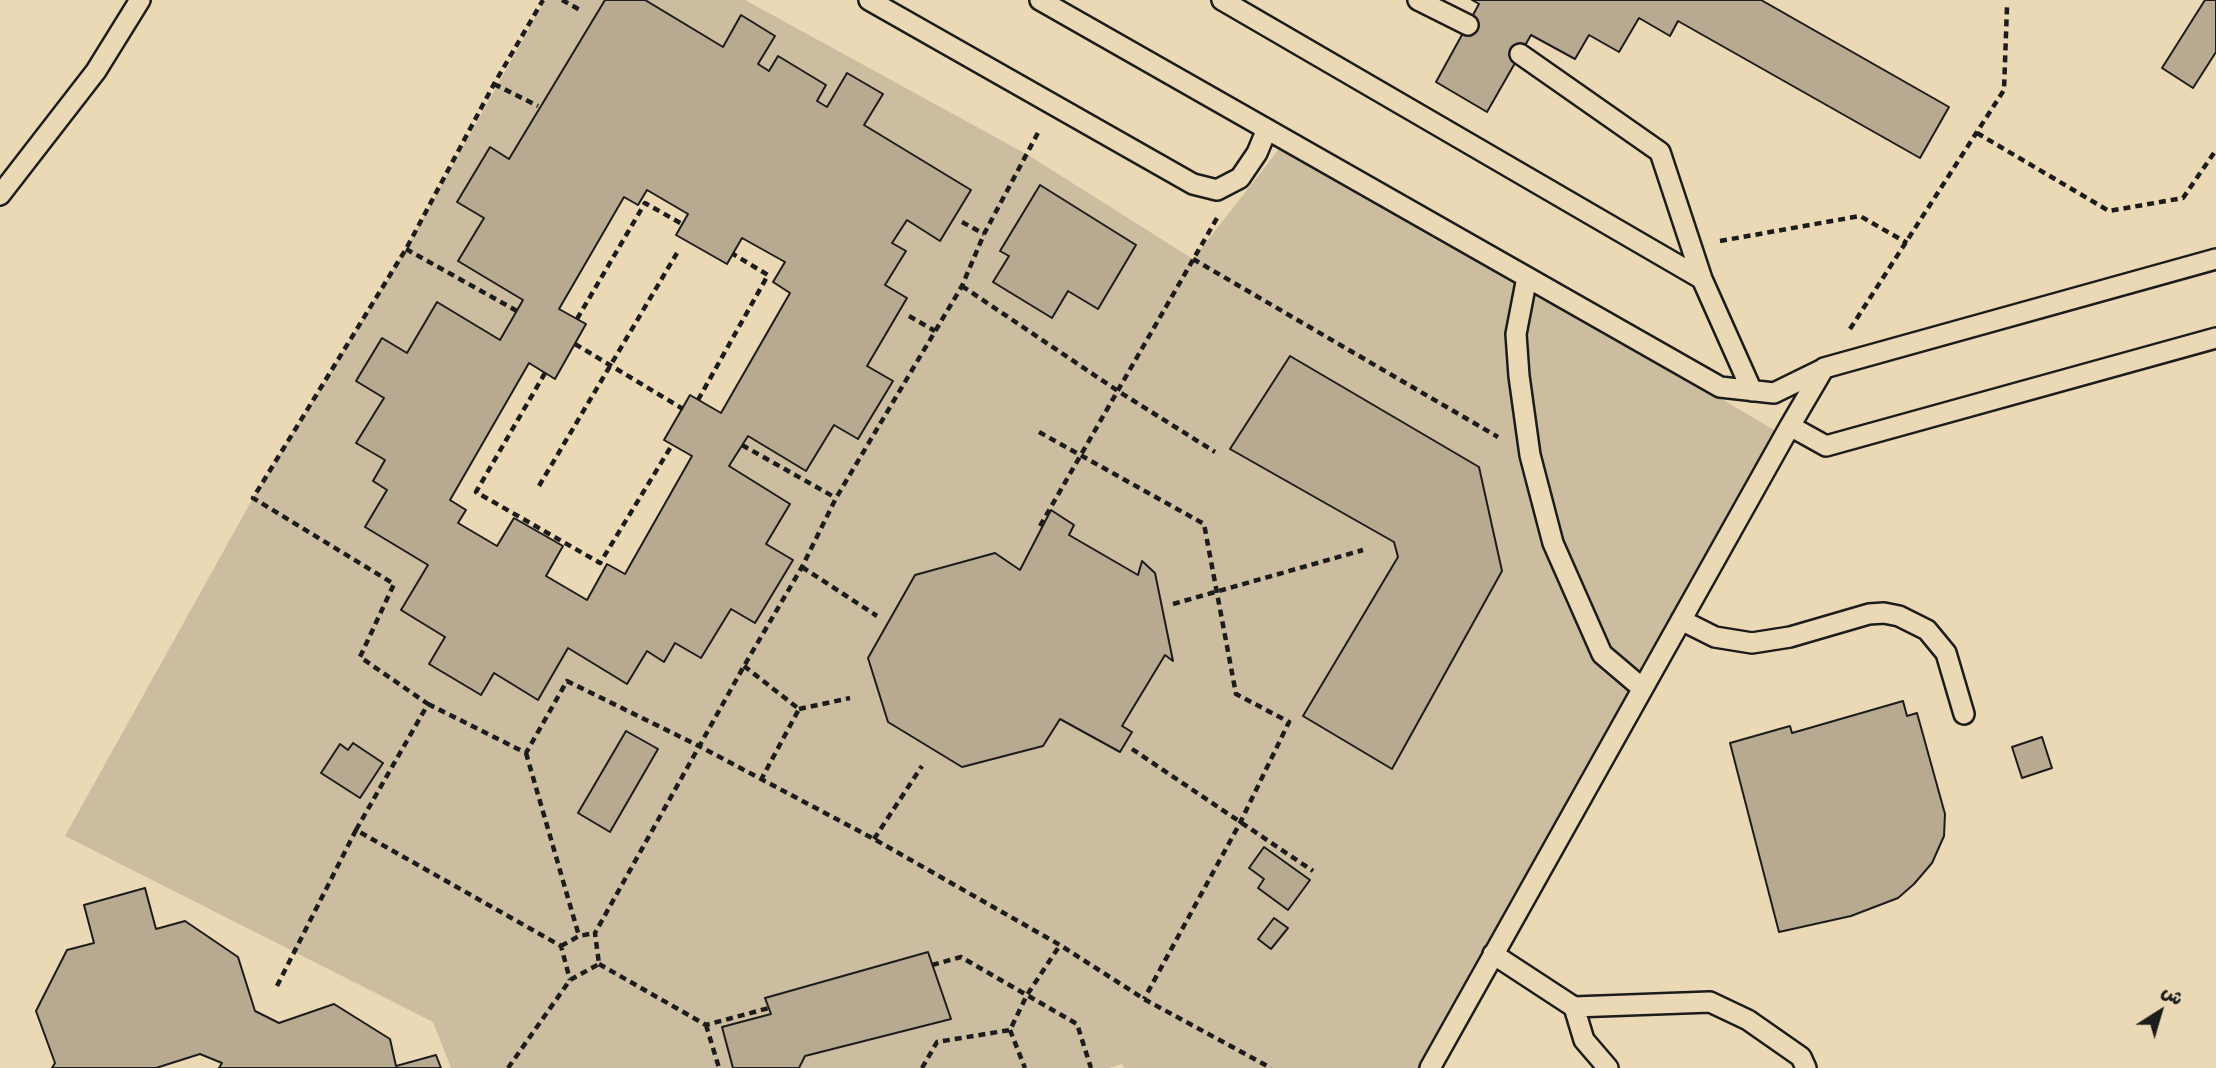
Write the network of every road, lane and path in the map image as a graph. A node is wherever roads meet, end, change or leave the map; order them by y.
1 (141, 0) edge
2 (543, 0) edge
3 (562, 0) edge
4 (869, 0) edge
5 (1040, 0) edge
6 (1222, 0) edge
7 (1418, 0) edge
8 (2007, 7) dead end
9 (582, 11) dead end
10 (1468, 25) dead end
11 (1520, 54) dead end
12 (494, 84) junction
13 (1053, 104) junction
14 (538, 106) dead end
15 (1267, 129) junction
16 (1977, 133) junction
17 (2216, 150) edge
18 (1240, 178) junction
19 (0, 195) edge
20 (962, 222) dead end
21 (682, 224) dead end
22 (984, 234) junction
23 (1907, 243) junction
24 (1691, 246) junction
25 (406, 249) junction
26 (677, 253) dead end
27 (733, 254) dead end
28 (1194, 259) junction
29 (2216, 259) edge
30 (1527, 278) junction
31 (1702, 279) junction
32 (962, 286) junction
33 (517, 311) dead end
34 (909, 316) dead end
35 (577, 319) dead end
36 (935, 331) junction
37 (2216, 338) edge
38 (575, 344) dead end
39 (610, 365) junction
40 (1824, 368) junction
41 (545, 373) dead end
42 (1118, 391) junction
43 (1752, 391) junction
44 (698, 400) dead end
45 (683, 409) dead end
46 (1790, 426) junction
47 (1039, 432) dead end
48 (672, 444) dead end
49 (742, 445) dead end
50 (1215, 452) dead end
51 (1530, 455) junction
52 (1080, 456) junction
53 (539, 486) dead end
54 (836, 498) junction
55 (1040, 526) dead end
56 (1363, 550) dead end
57 (802, 567) junction
58 (1217, 593) junction
59 (1172, 604) dead end
60 (877, 616) dead end
61 (1681, 620) junction
62 (744, 666) junction
63 (1642, 688) junction
64 (850, 698) dead end
65 (428, 704) junction
66 (799, 709) junction
67 (1964, 714) dead end
68 (699, 746) junction
69 (1132, 749) dead end
70 (526, 753) junction
71 (922, 766) dead end
72 (762, 778) junction
73 (1240, 823) junction
74 (356, 830) junction
75 (874, 839) junction
76 (1313, 871) dead end
77 (595, 933) junction
78 (579, 936) junction
79 (1060, 945) junction
80 (561, 946) junction
81 (1493, 954) junction
82 (599, 964) junction
83 (932, 965) dead end
84 (570, 980) junction
85 (277, 986) dead end
86 (1027, 995) junction
87 (1144, 999) junction
88 (1574, 1007) junction
89 (769, 1008) dead end
90 (706, 1025) junction
91 (1010, 1030) junction
92 (509, 1068) edge
93 (719, 1068) edge
94 (922, 1068) edge
95 (1025, 1068) edge
96 (1091, 1068) edge
97 (1271, 1068) edge
98 (1430, 1068) edge
99 (1608, 1068) edge
100 (1806, 1068) edge

1 - 19 lane
2 - 12 path
3 - 9 path
4 - 13 lane
5 - 15 lane
6 - 31 lane
7 - 10 lane
8 - 16 path
11 - 24 lane
12 - 14 path
12 - 25 path
13 - 18 lane
13 - 22 path
15 - 18 lane
15 - 30 lane
16 - 17 path
16 - 23 path
18 - 28 path
20 - 22 path
21 - 35 path
22 - 32 path
23 - 24 path
23 - 40 path
24 - 31 lane
25 - 33 path
25 - 65 path
26 - 39 path
27 - 44 path
28 - 42 path
28 - 51 path
29 - 40 lane
30 - 43 lane
30 - 51 lane
31 - 43 lane
32 - 36 path
32 - 42 path
34 - 36 path
36 - 54 path
37 - 46 lane
38 - 39 path
39 - 45 path
39 - 53 path
40 - 43 lane
40 - 46 lane
41 - 48 path
42 - 50 path
42 - 52 path
46 - 61 lane
47 - 52 path
49 - 54 path
51 - 63 lane
52 - 55 path
52 - 58 path
54 - 57 path
56 - 58 path
57 - 60 path
57 - 62 path
58 - 59 path
58 - 73 path
61 - 63 lane
61 - 67 lane
62 - 66 path
62 - 68 path
63 - 81 lane
64 - 66 path
65 - 70 path
65 - 74 path
66 - 72 path
68 - 70 path
68 - 72 path
68 - 77 path
69 - 73 path
70 - 78 path
71 - 75 path
72 - 75 path
73 - 76 path
73 - 87 path
74 - 80 path
74 - 85 path
75 - 79 path
77 - 78 path
77 - 82 path
78 - 80 path
79 - 86 path
79 - 87 path
80 - 84 path
81 - 88 lane
81 - 98 lane
82 - 84 path
82 - 90 path
83 - 86 path
84 - 92 path
86 - 91 path
86 - 96 path
87 - 97 path
88 - 99 lane
88 - 100 lane
89 - 90 path
90 - 93 path
91 - 94 path
91 - 95 path

